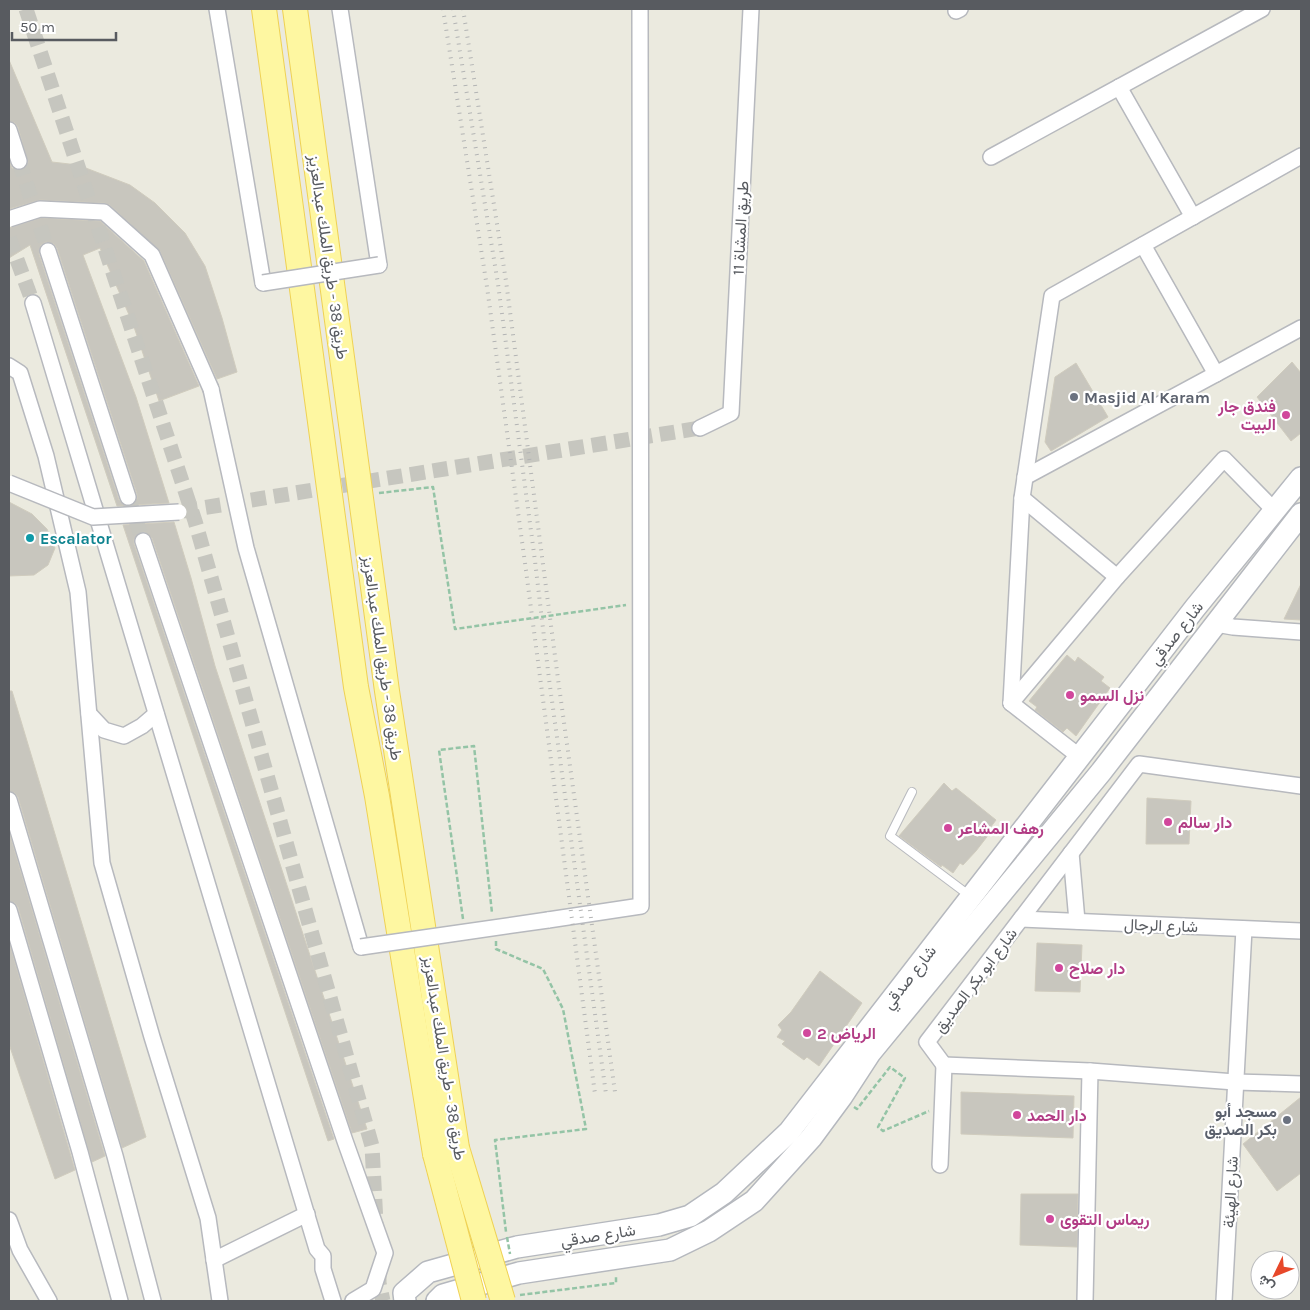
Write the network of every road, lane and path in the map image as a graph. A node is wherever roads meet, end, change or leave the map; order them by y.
1 (217, 9) edge
2 (264, 9) edge
3 (295, 9) edge
4 (340, 9) edge
5 (640, 9) edge
6 (751, 9) edge
7 (1262, 9) edge
8 (1119, 87) junction
9 (9, 130) edge
10 (1301, 156) edge
11 (991, 157) dead end
12 (19, 161) tunnel mouth
13 (1193, 217) junction
14 (9, 220) edge
15 (1143, 245) junction
16 (48, 251) tunnel mouth
17 (33, 303) tunnel mouth
18 (1301, 328) edge
19 (9, 366) edge
20 (1216, 374) junction
21 (700, 428) tunnel mouth
22 (1025, 477) junction
23 (1301, 478) edge
24 (9, 483) edge
25 (360, 496) junction
26 (128, 497) tunnel mouth
27 (1022, 498) junction
28 (1275, 511) junction
29 (179, 512) tunnel mouth
30 (1301, 514) edge
31 (143, 541) tunnel mouth
32 (1118, 577) junction
33 (640, 603) junction
34 (1195, 608) junction
35 (1216, 624) junction
36 (1301, 632) edge
37 (1011, 703) junction
38 (89, 714) junction
39 (156, 714) junction
40 (1080, 757) junction
41 (1101, 772) junction
42 (1301, 786) edge
43 (912, 792) dead end
44 (9, 800) edge
45 (1071, 854) junction
46 (971, 897) junction
47 (9, 910) edge
48 (1021, 919) junction
49 (493, 920) dead end
50 (1076, 921) junction
51 (1244, 929) junction
52 (1301, 931) edge
53 (464, 932) junction
54 (495, 939) dead end
55 (944, 1065) junction
56 (1090, 1071) junction
57 (1236, 1082) junction
58 (1301, 1084) edge
59 (834, 1090) junction
60 (942, 1105) junction
61 (940, 1165) dead end
62 (307, 1214) junction
63 (9, 1220) edge
64 (506, 1237) dead end
65 (214, 1260) junction
66 (616, 1283) dead end
67 (511, 1298) edge
68 (49, 1301) edge
69 (120, 1301) edge
70 (153, 1301) edge
71 (220, 1301) edge
72 (333, 1301) edge
73 (353, 1301) edge
74 (405, 1301) edge
75 (436, 1301) edge
76 (474, 1301) edge
77 (1085, 1301) edge
78 (1224, 1301) edge

1 - 4 street, bridge
2 - 76 main road, طريق 38 - طريق الملك عبدالعزيز, bridge
3 - 25 main road, طريق 38 - طريق الملك عبدالعزيز
5 - 33 street
6 - 21 street, طريق المشاة 11
7 - 8 street
8 - 11 street
8 - 13 street
9 - 12 street
10 - 13 street
13 - 15 street
14 - 53 street, bridge
15 - 20 street
15 - 22 street
16 - 26 street
17 - 39 street
18 - 20 street
19 - 38 street
20 - 22 street
22 - 27 street
23 - 28 street, شارع صدقي
24 - 29 street, bridge
25 - 33 path
25 - 67 main road, طريق 38 - طريق الملك عبدالعزيز, bridge
27 - 32 street
27 - 37 street
28 - 32 street
28 - 34 street, شارع صدقي
30 - 35 street, شارع صدقي
31 - 73 street
32 - 37 street
33 - 53 street, bridge
34 - 35 street
34 - 40 street, شارع صدقي
35 - 36 street
35 - 41 street, شارع صدقي
37 - 40 street
38 - 39 street
38 - 65 street
39 - 62 street
40 - 41 street
40 - 46 street, شارع صدقي
41 - 59 street, شارع صدقي
42 - 45 street, شارع ابو بكر الصديق
43 - 46 lane
44 - 70 street
45 - 48 street, شارع ابو بكر الصديق
45 - 50 street
46 - 59 street, شارع صدقي
47 - 69 street
48 - 50 street, شارع الرجال
48 - 55 street, شارع ابو بكر الصديق
49 - 53 path
50 - 51 street, شارع الرجال
51 - 52 street, شارع الرجال
51 - 57 street, شارع الهيئة
54 - 64 path
55 - 56 street
55 - 60 street
56 - 57 street
56 - 77 street
57 - 58 street
57 - 78 street, شارع الهيئة
59 - 60 path
59 - 74 street, شارع صدقي
59 - 75 street, شارع صدقي
60 - 61 street
62 - 65 street
62 - 72 street
63 - 68 street
65 - 71 street
66 - 67 path

